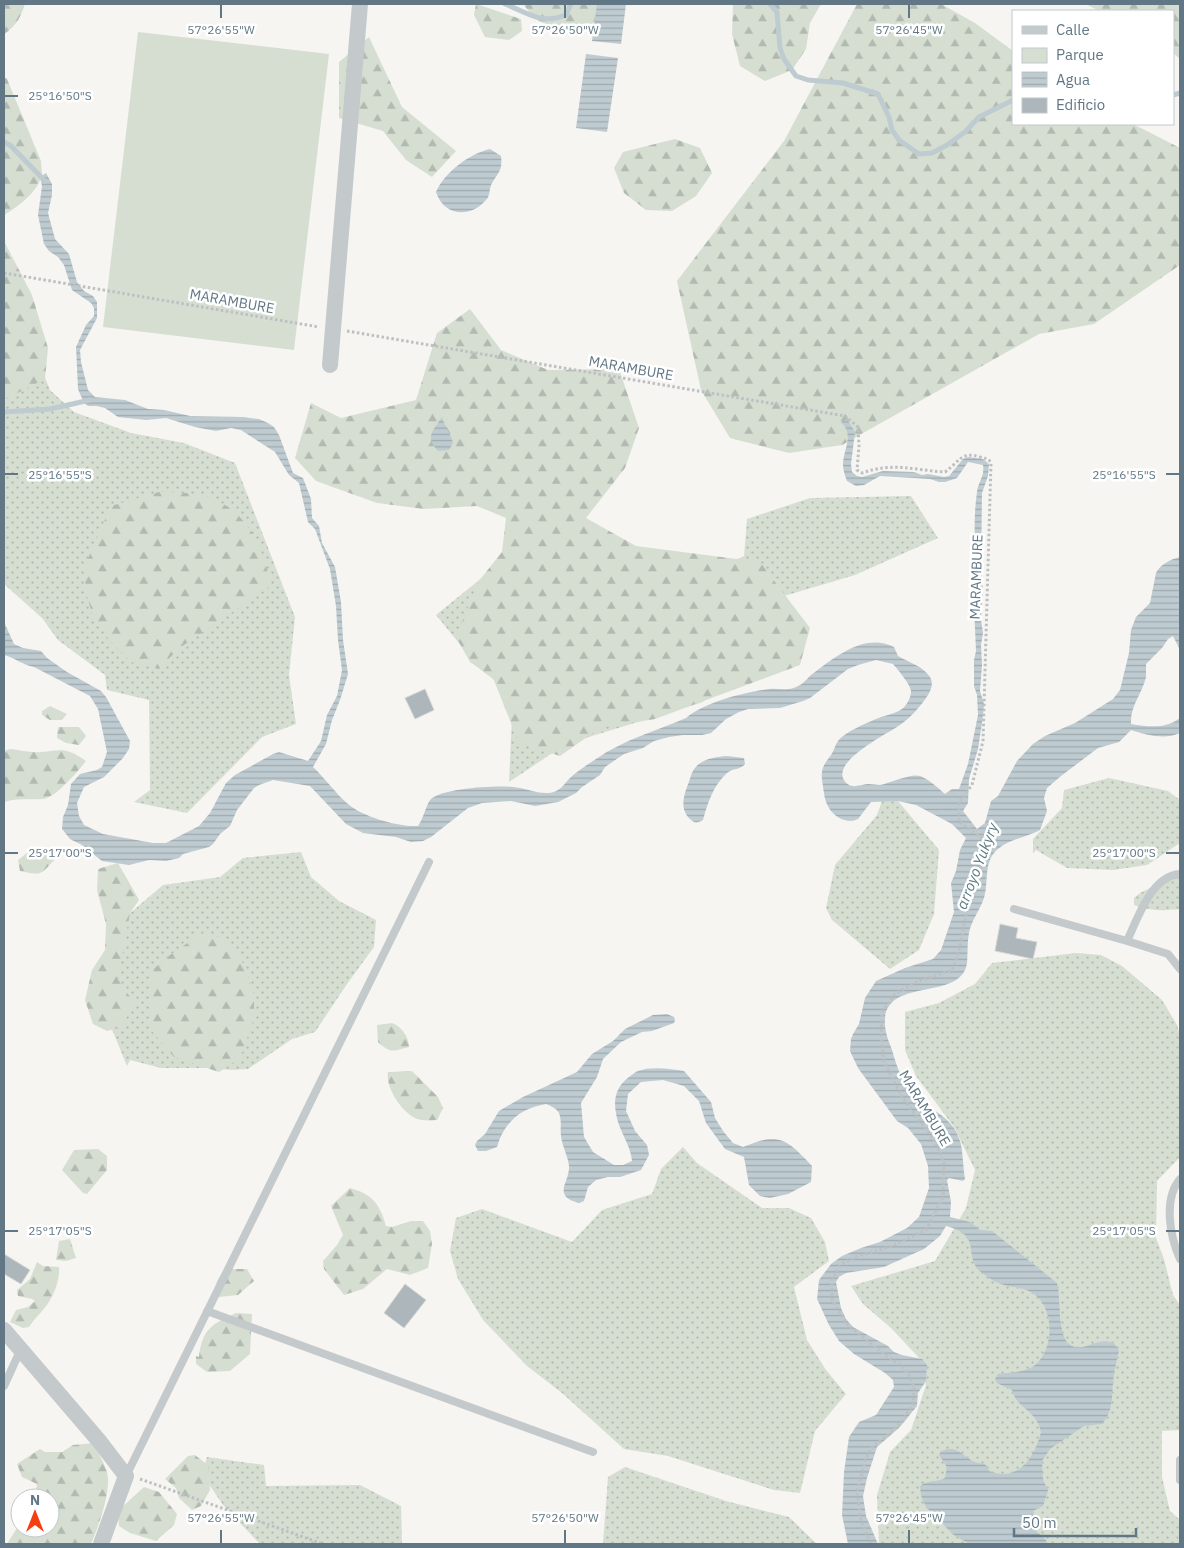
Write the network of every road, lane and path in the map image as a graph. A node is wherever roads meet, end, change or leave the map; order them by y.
1 (360, 4) edge
2 (4, 273) edge
3 (327, 328) dead end
4 (346, 331) dead end
5 (330, 365) dead end
6 (429, 862) dead end
7 (1180, 874) edge
8 (1014, 909) dead end
9 (1127, 941) junction
10 (1180, 969) edge
11 (1180, 1179) edge
12 (1180, 1259) edge
13 (207, 1311) junction
14 (4, 1330) edge
15 (20, 1351) junction
16 (4, 1386) edge
17 (593, 1452) dead end
18 (1180, 1460) edge
19 (126, 1476) junction
20 (1180, 1480) edge
21 (101, 1544) edge
22 (870, 1544) edge

1 - 5 street
2 - 3 path, MARAMBURE
4 - 22 path, MARAMBURE
6 - 13 lane
7 - 9 lane
8 - 9 lane
9 - 10 lane
11 - 12 lane
13 - 17 lane
13 - 19 lane
14 - 15 street
15 - 16 lane
15 - 19 street
18 - 20 lane
19 - 21 street

